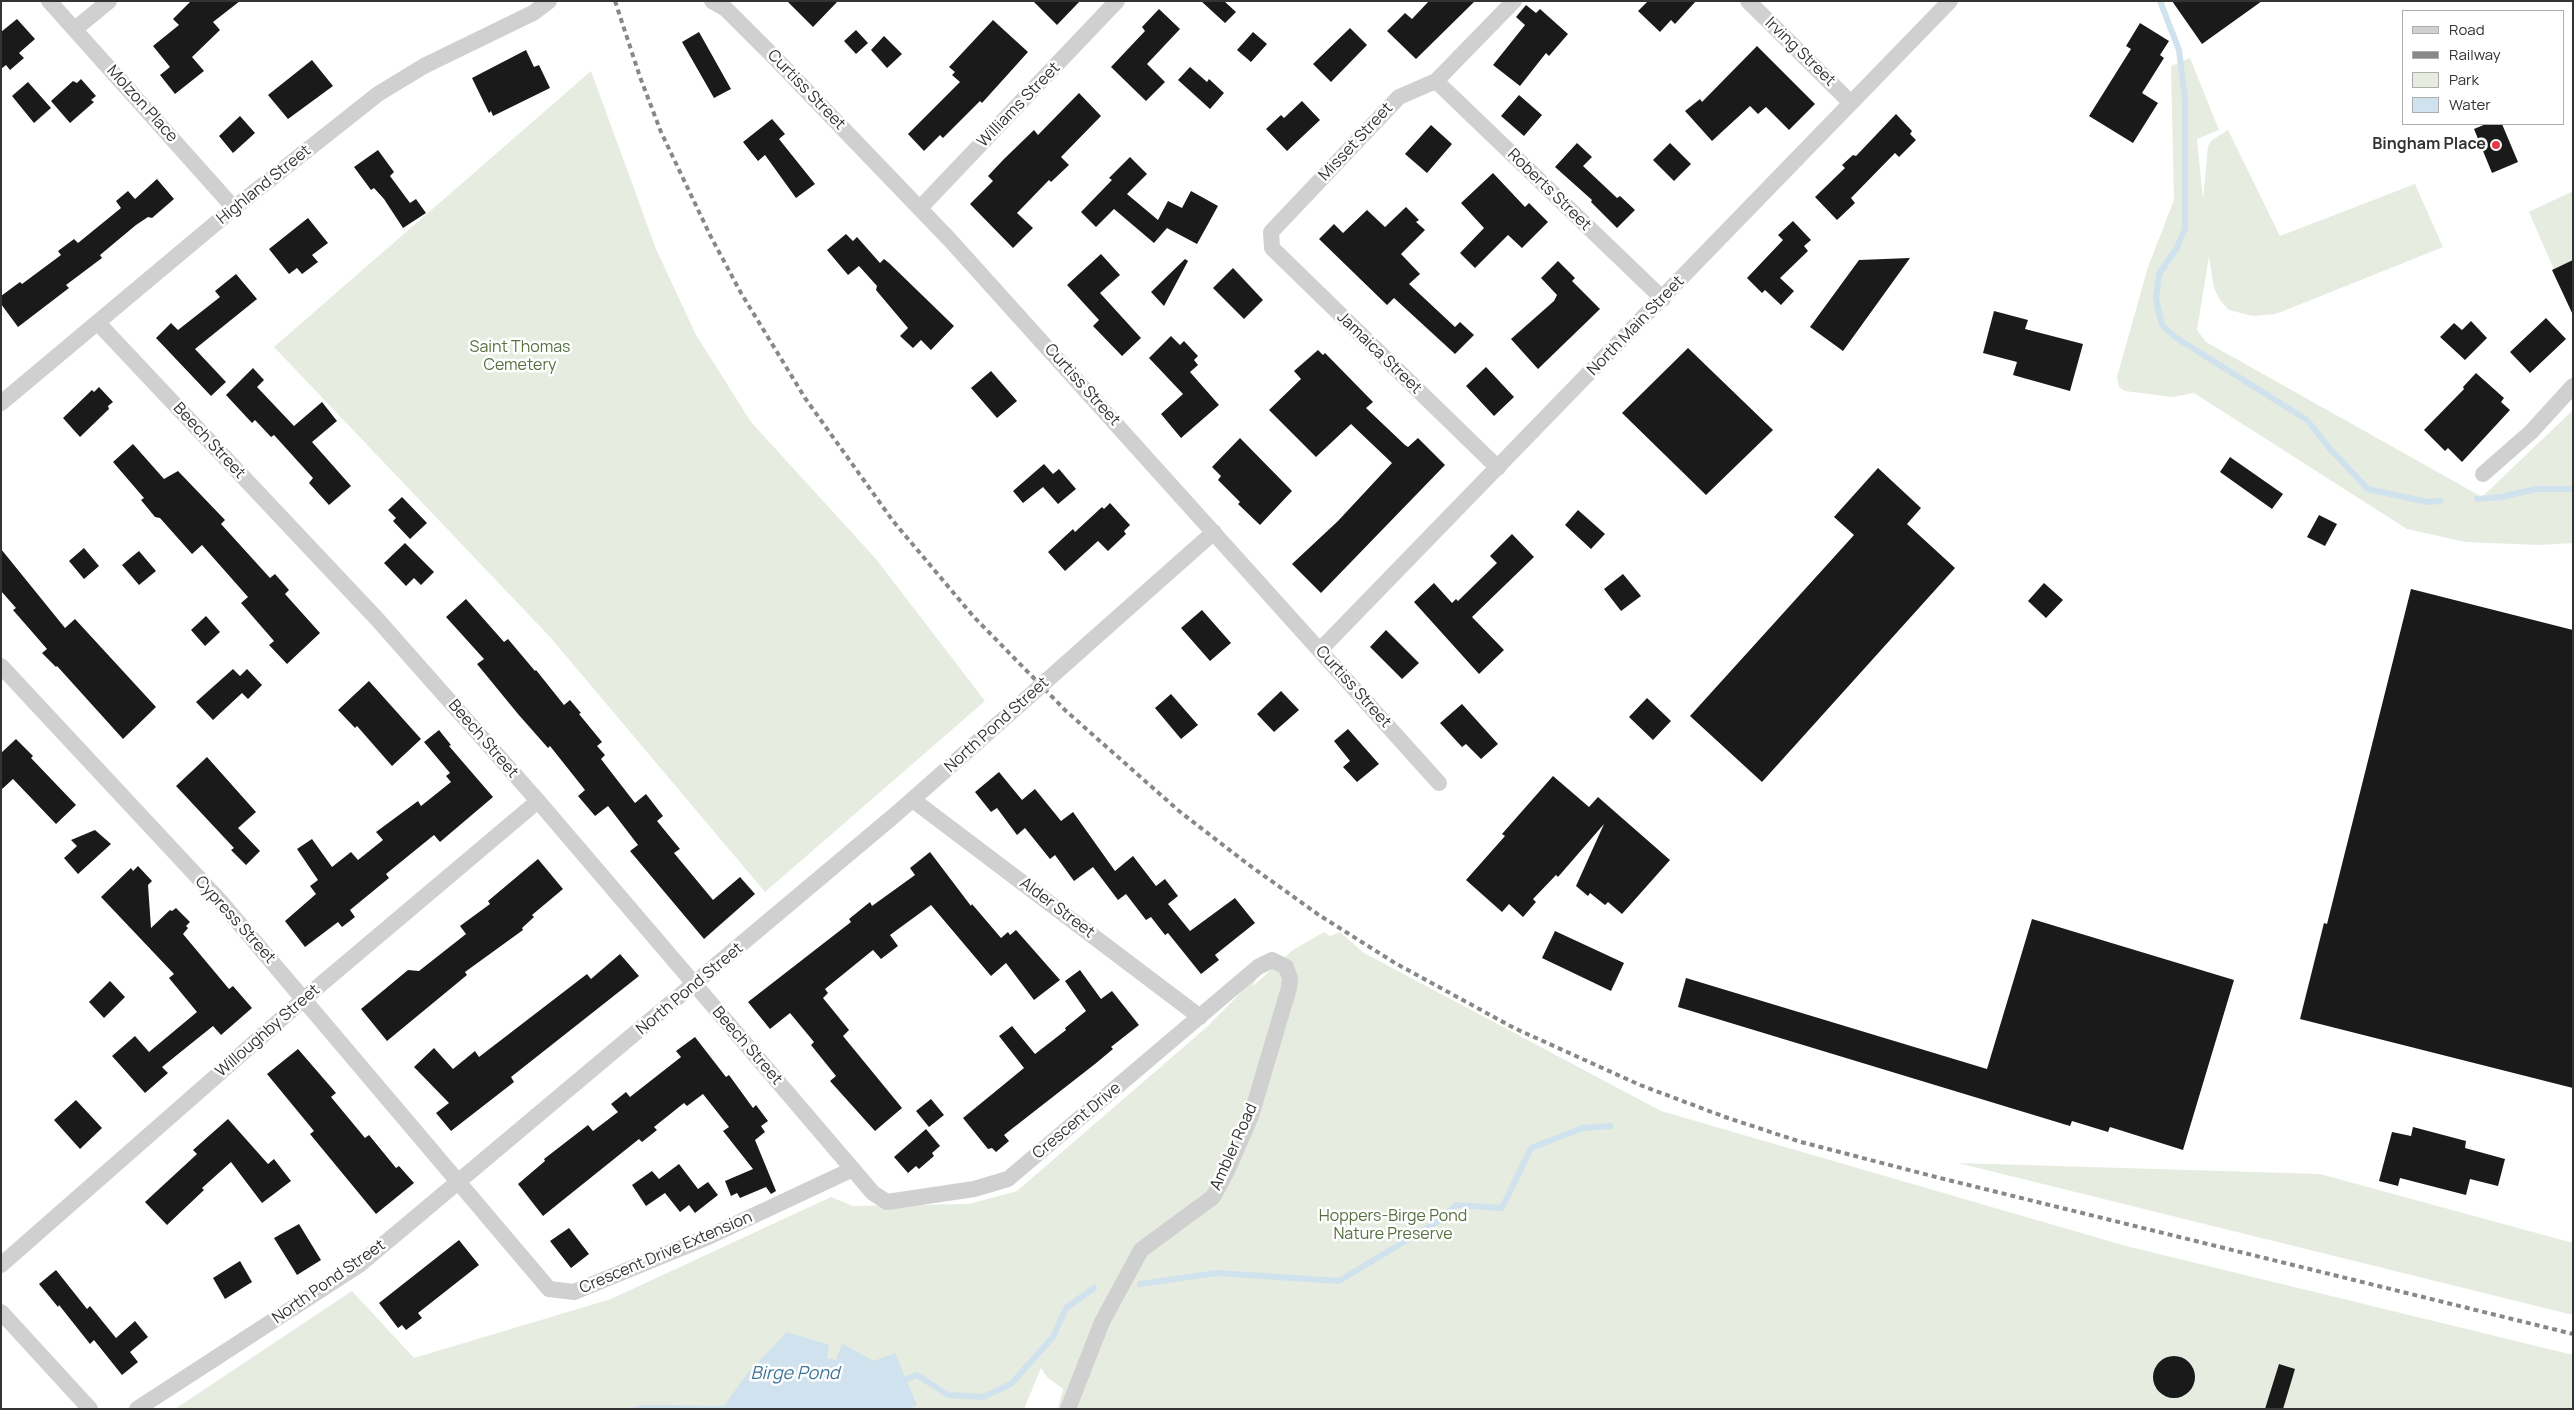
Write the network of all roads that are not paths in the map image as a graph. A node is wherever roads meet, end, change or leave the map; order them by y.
1 (49, 1) edge
2 (109, 1) edge
3 (549, 1) edge
4 (1117, 1) edge
5 (1514, 1) edge
6 (1748, 1) edge
7 (1950, 1) edge
8 (721, 3) edge
9 (75, 29) junction
10 (1436, 81) junction
11 (1852, 102) junction
12 (234, 208) junction
13 (920, 208) junction
14 (1271, 232) joint
15 (1662, 299) junction
16 (98, 323) junction
17 (2573, 386) edge
18 (1, 403) edge
19 (1498, 468) junction
20 (2483, 474) dead end
21 (1214, 532) junction
22 (1320, 650) junction
23 (1, 666) edge
24 (1439, 783) dead end
25 (913, 800) junction
26 (538, 801) junction
27 (1280, 962) joint
28 (694, 985) junction
29 (305, 999) junction
30 (1200, 1017) junction
31 (852, 1169) junction
32 (460, 1181) junction
33 (1, 1265) edge
34 (1, 1312) edge
35 (90, 1409) edge
36 (137, 1409) edge
37 (1068, 1409) edge

1 - 9 street, Molzon Place
2 - 9 street
3 - 12 street, Highland Street
4 - 13 street, Williams Street
5 - 10 street, Misset Street
6 - 11 street, Irving Street
7 - 11 street, North Main Street
8 - 13 street, Curtiss Street
9 - 12 street, Molzon Place
10 - 14 street, Misset Street
10 - 15 street, Roberts Street
11 - 15 street, North Main Street
12 - 16 street, Highland Street
13 - 21 street, Curtiss Street
14 - 19 street, Jamaica Street
15 - 19 street, North Main Street
16 - 18 street, Highland Street
16 - 26 street, Beech Street
17 - 20 street
19 - 22 street, North Main Street
21 - 22 street, Curtiss Street
21 - 25 street, North Pond Street, bridge
22 - 24 street, Curtiss Street
23 - 29 street, Cypress Street
25 - 28 street, North Pond Street
25 - 30 street, Alder Street
26 - 28 street, Beech Street
26 - 29 street, Willoughby Street
27 - 30 street, Crescent Drive
27 - 37 street, Ambler Road
28 - 31 street, Beech Street
28 - 32 street, North Pond Street
29 - 32 street, Cypress Street
29 - 33 street, Willoughby Street
30 - 31 street, Crescent Drive
31 - 32 street, Crescent Drive Extension
32 - 36 street, North Pond Street
34 - 35 street

